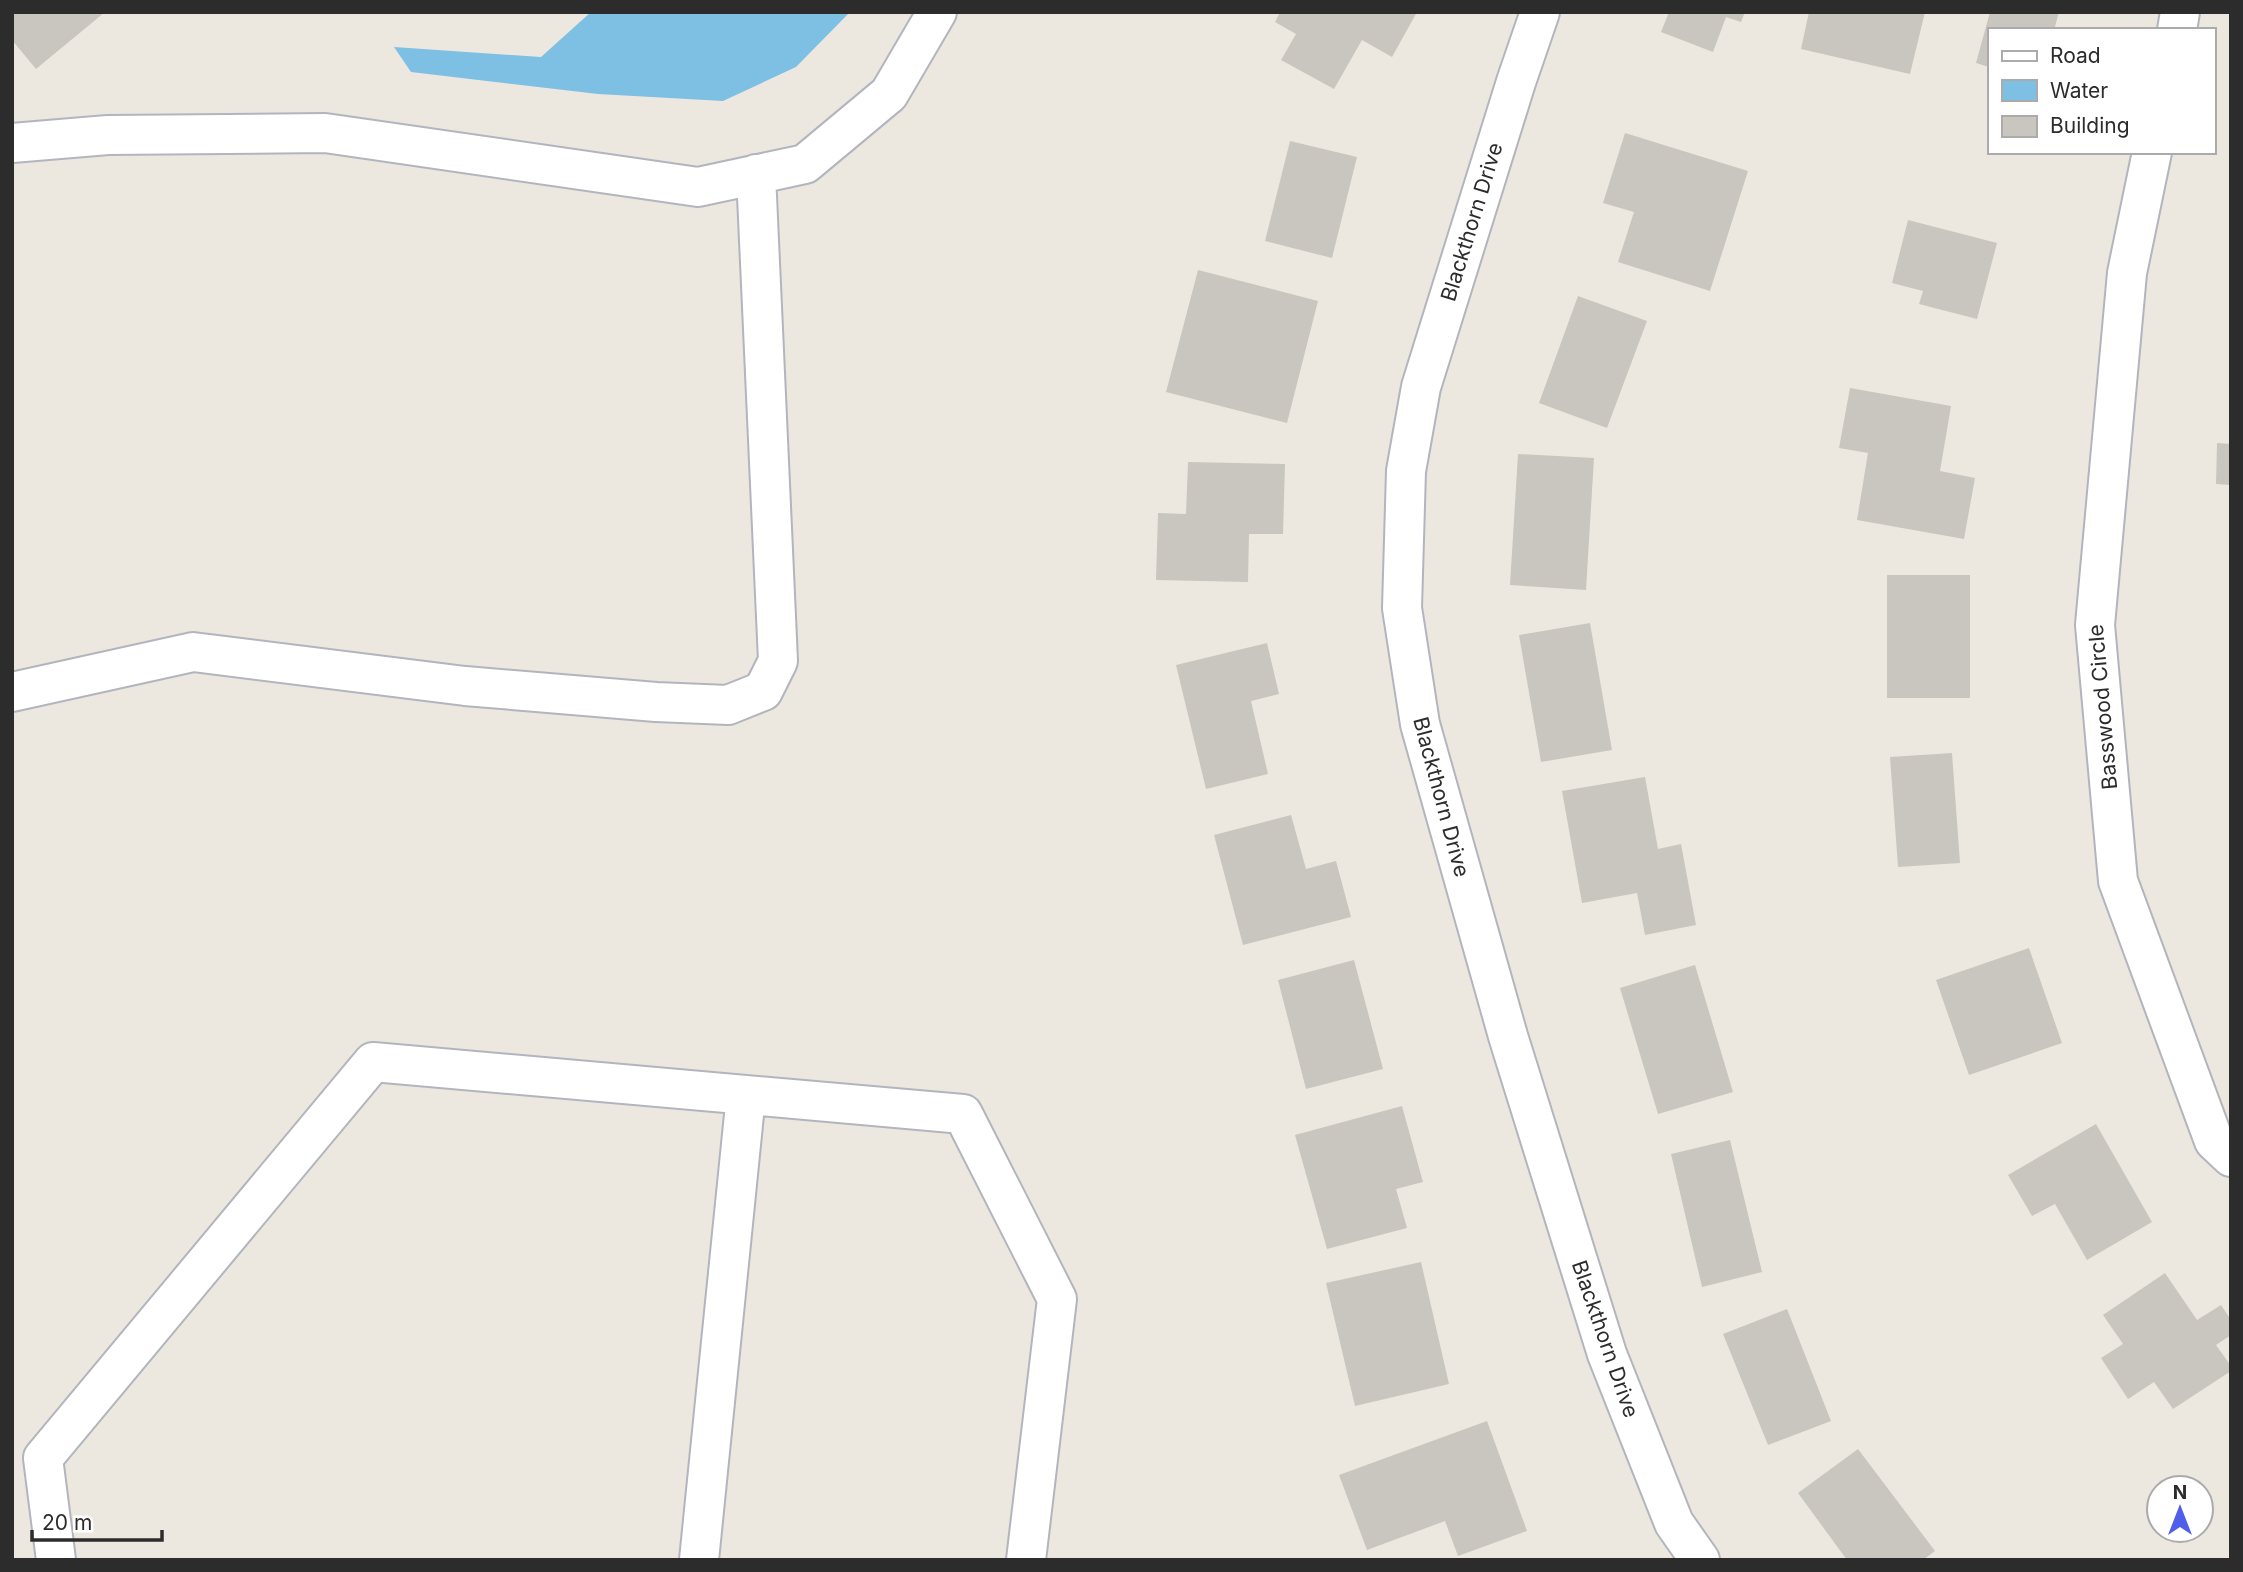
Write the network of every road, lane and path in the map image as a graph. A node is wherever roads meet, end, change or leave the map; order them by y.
1 (937, 12) edge
2 (1540, 12) edge
3 (12, 143) edge
4 (2152, 154) edge
5 (756, 174) junction
6 (12, 692) edge
7 (746, 1095) junction
8 (2231, 1157) edge
9 (56, 1560) edge
10 (699, 1560) edge
11 (1026, 1560) edge
12 (1700, 1560) edge

1 - 5 street
2 - 12 street, Blackthorn Drive
3 - 5 street
4 - 8 street, Basswood Circle
5 - 6 street
7 - 9 street
7 - 10 street
7 - 11 street

